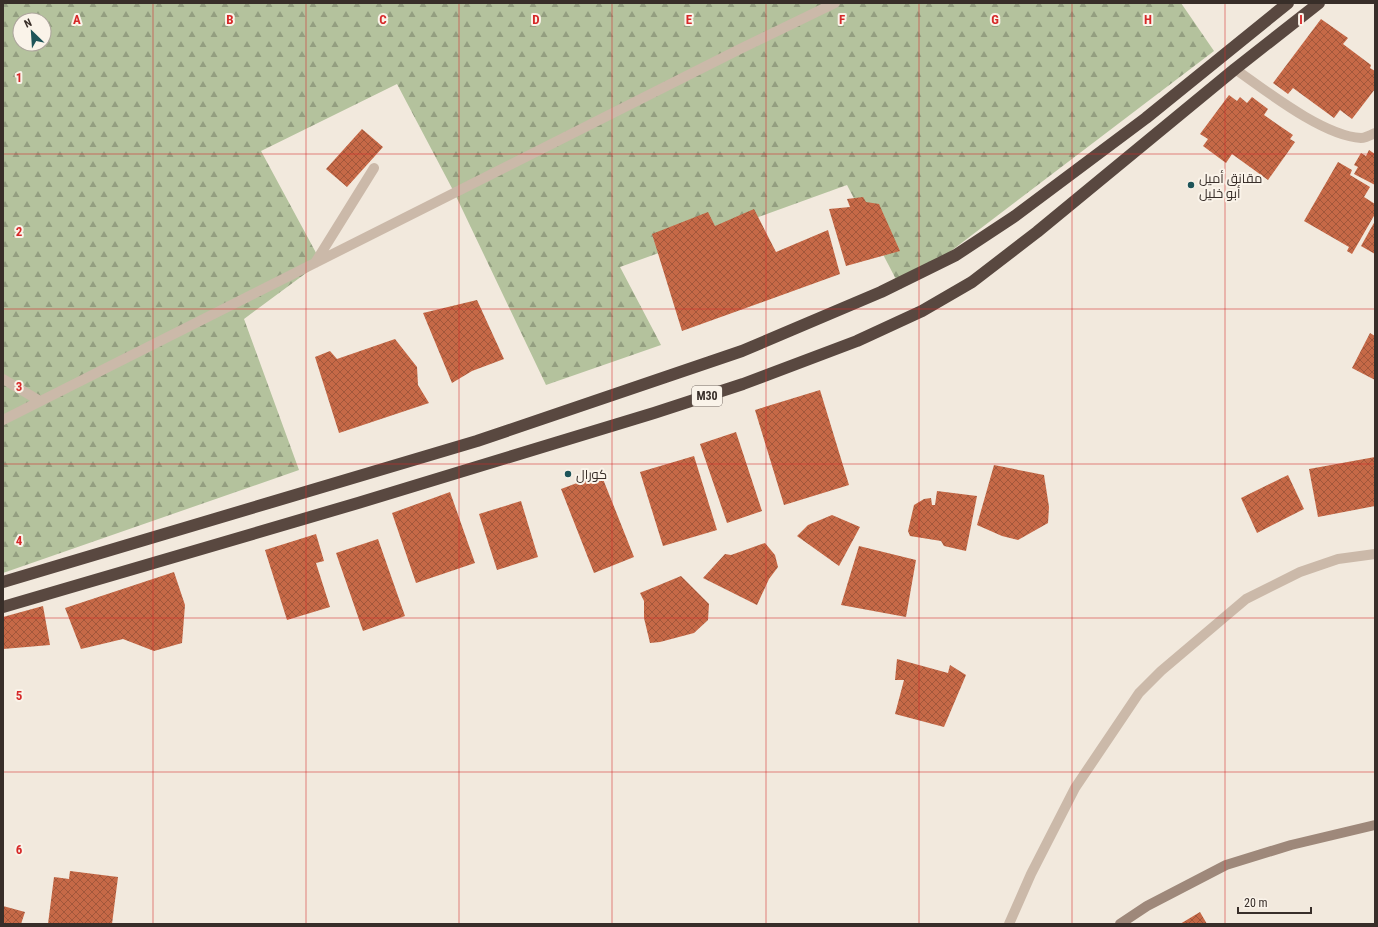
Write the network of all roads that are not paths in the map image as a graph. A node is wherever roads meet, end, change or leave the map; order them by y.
1 (835, 3) edge
2 (1288, 3) edge
3 (1319, 3) edge
4 (1236, 69) junction
5 (1375, 134) edge
6 (374, 168) dead end
7 (314, 265) junction
8 (3, 379) edge
9 (40, 401) junction
10 (3, 420) edge
11 (1375, 554) edge
12 (3, 582) edge
13 (3, 607) edge
14 (1375, 825) edge
15 (1009, 924) edge
16 (1120, 924) edge

1 - 7 street
2 - 12 highway, M30
3 - 4 highway, M30
4 - 5 street
4 - 13 highway, M30
6 - 7 street
7 - 9 street
8 - 9 street
9 - 10 street
11 - 15 street
14 - 16 main road

